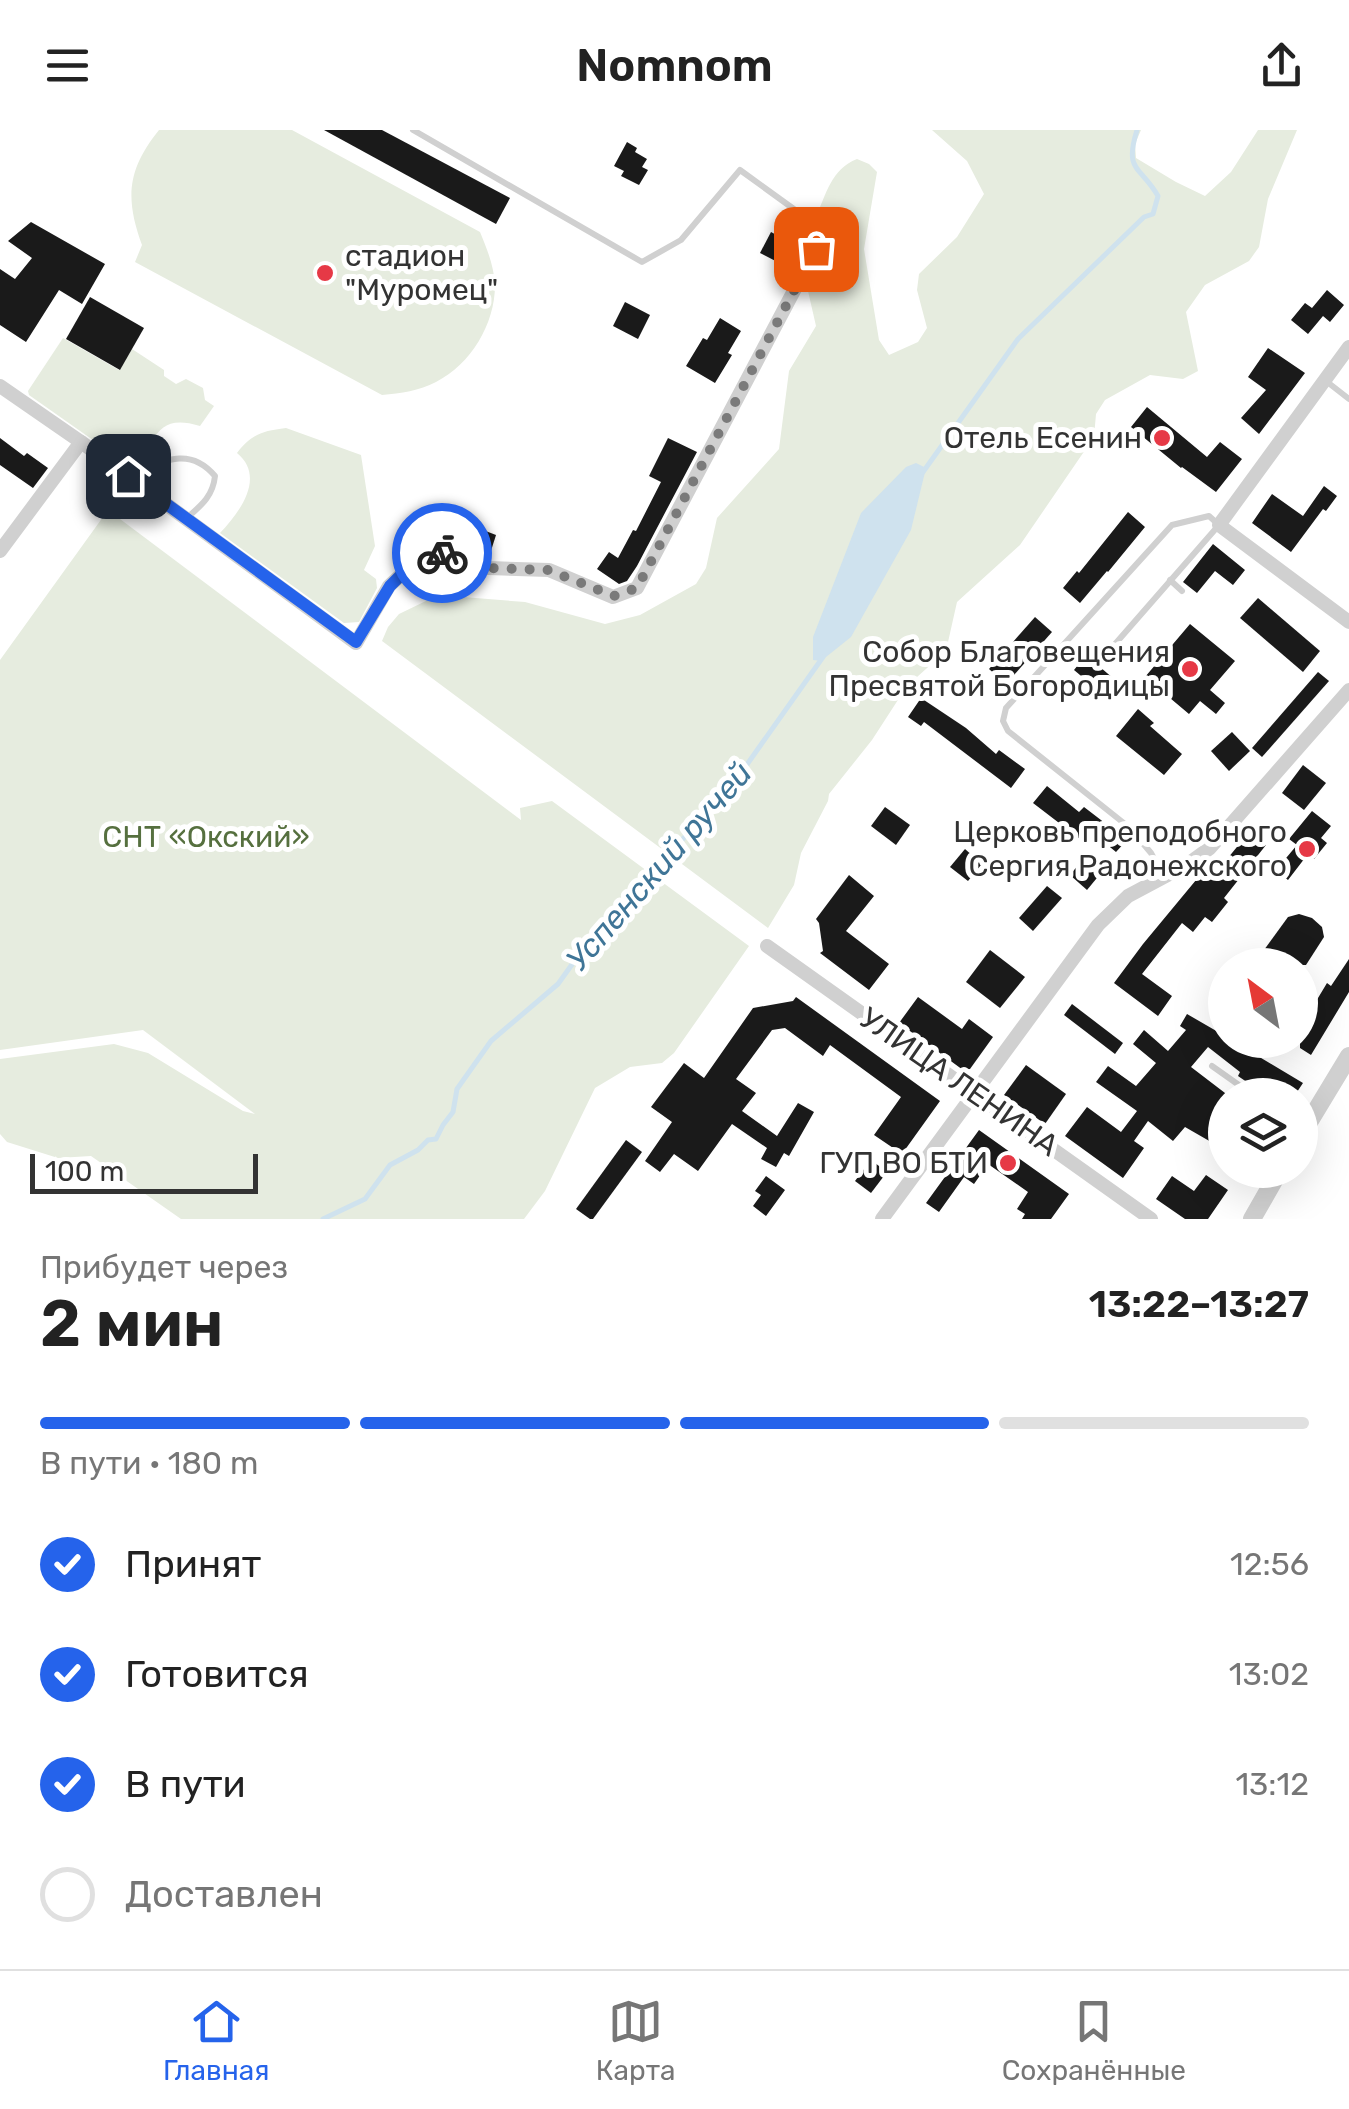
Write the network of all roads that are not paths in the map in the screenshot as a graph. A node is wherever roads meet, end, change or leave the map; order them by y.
1 (412, 130) edge
2 (816, 249) joint
3 (1349, 347) edge
4 (1325, 380) junction
5 (0, 386) edge
6 (1349, 399) edge
7 (81, 442) junction
8 (128, 476) junction
9 (186, 519) junction
10 (1219, 525) junction
11 (0, 551) edge
12 (1170, 580) junction
13 (1182, 591) dead end
14 (1349, 622) edge
15 (1102, 659) dead end
16 (1349, 690) edge
17 (1163, 876) junction
18 (767, 946) dead end
19 (1349, 1056) edge
20 (1212, 1066) dead end
21 (1229, 1078) edge
22 (974, 1092) junction
23 (1318, 1100) edge
24 (1270, 1188) edge
25 (882, 1219) edge
26 (1151, 1219) edge
27 (1252, 1219) edge

1 - 2 lane
2 - 9 street
3 - 4 street
4 - 6 lane
4 - 10 street
5 - 7 street
7 - 8 street
7 - 11 street
8 - 9 street
8 - 9 lane
10 - 12 lane
10 - 14 street
10 - 17 lane
12 - 13 lane
12 - 15 lane
16 - 17 street
17 - 22 street
18 - 22 street, УЛИЦА ЛЕНИНА
19 - 23 street
20 - 21 lane
22 - 25 street
22 - 26 street, УЛИЦА ЛЕНИНА
24 - 27 street

